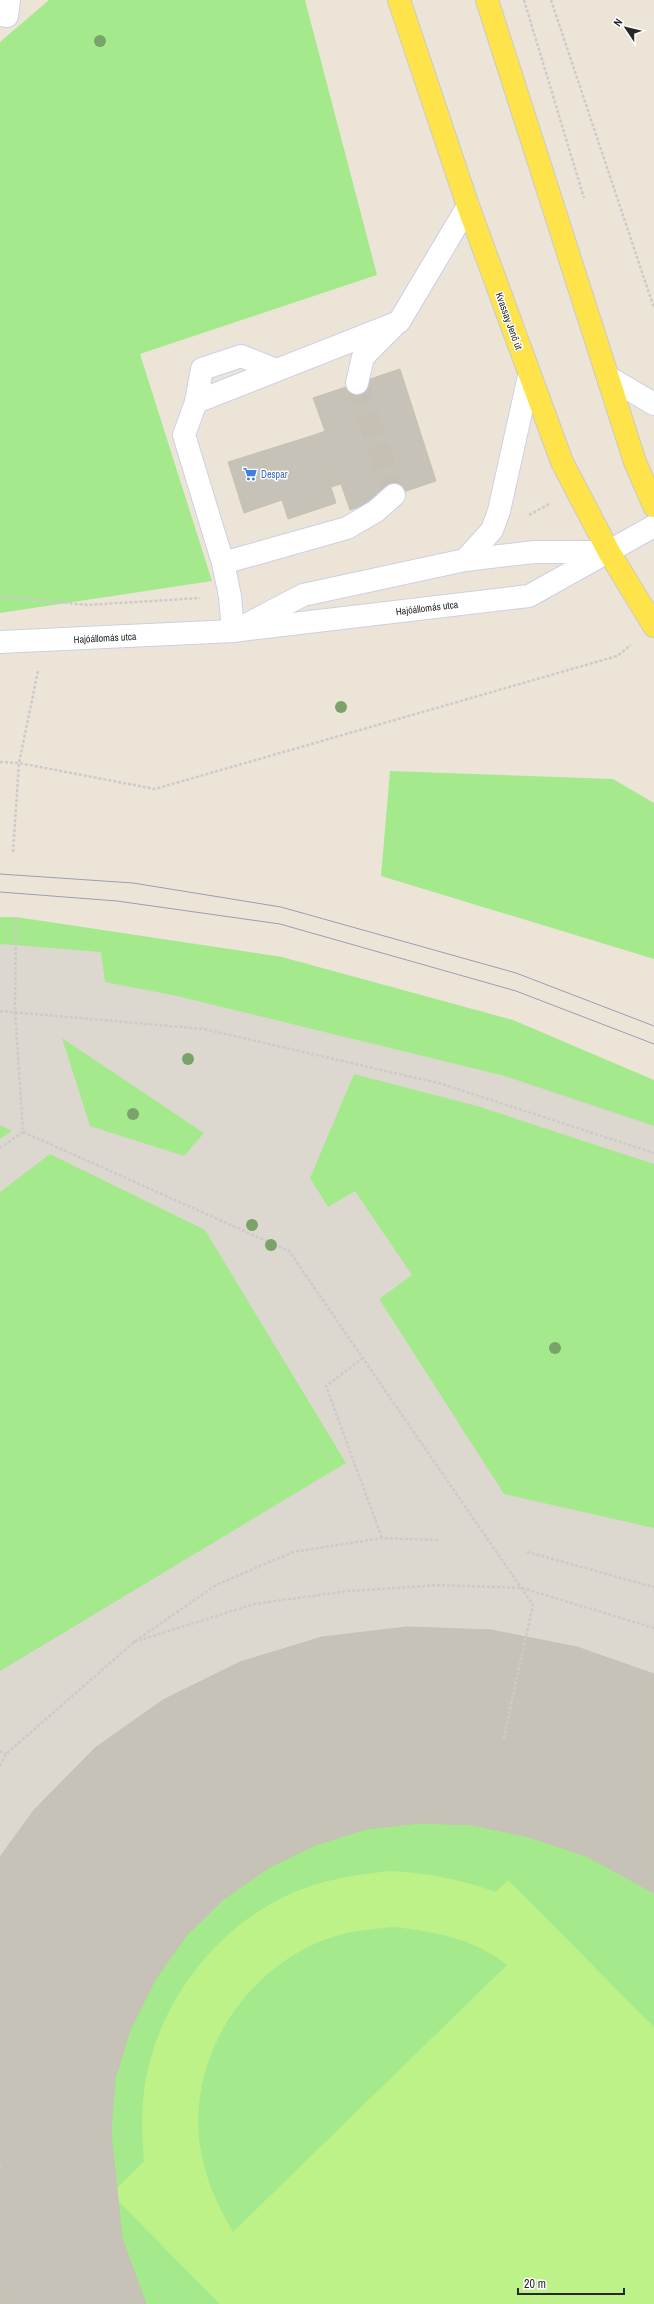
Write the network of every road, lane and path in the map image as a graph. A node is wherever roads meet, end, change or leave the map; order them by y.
1 (9, 0) edge
2 (400, 0) edge
3 (486, 0) edge
4 (524, 0) edge
5 (551, 0) edge
6 (0, 16) edge
7 (586, 205) dead end
8 (468, 206) junction
9 (654, 308) edge
10 (399, 322) junction
11 (529, 376) junction
12 (608, 377) junction
13 (358, 383) tunnel mouth
14 (654, 404) edge
15 (394, 495) dead end
16 (654, 506) edge
17 (654, 526) edge
18 (609, 552) junction
19 (465, 560) junction
20 (223, 563) junction
21 (0, 596) edge
22 (230, 596) junction
23 (654, 626) edge
24 (233, 631) junction
25 (44, 641) junction
26 (0, 642) edge
27 (617, 656) dead end
28 (0, 762) edge
29 (19, 763) junction
30 (13, 852) dead end
31 (16, 917) dead end
32 (0, 1011) edge
33 (15, 1011) junction
34 (23, 1132) junction
35 (0, 1148) edge
36 (654, 1153) edge
37 (363, 1358) junction
38 (382, 1538) junction
39 (438, 1540) dead end
40 (527, 1552) dead end
41 (654, 1587) edge
42 (522, 1588) junction
43 (654, 1628) edge
44 (134, 1642) junction
45 (503, 1741) dead end
46 (0, 1750) edge
47 (6, 1754) junction
48 (0, 1766) edge

1 - 6 street
2 - 8 main road, Kvassay Jenő út
3 - 12 main road
4 - 7 path
5 - 9 path
8 - 10 street
8 - 11 main road, Kvassay Jenő út
10 - 13 street
10 - 20 street
11 - 18 main road, Kvassay Jenő út
11 - 19 street
12 - 14 street
12 - 16 main road
15 - 20 street
17 - 18 street, Hajóállomás utca
18 - 19 street, Hajóállomás utca
18 - 23 main road, Kvassay Jenő út
18 - 24 street, Hajóállomás utca
19 - 24 street, Hajóállomás utca
20 - 22 street
21 - 22 path
22 - 24 street
24 - 25 street, Hajóállomás utca
25 - 26 street, Hajóállomás utca
25 - 29 path
27 - 29 path
28 - 29 path
29 - 30 path
31 - 33 path
32 - 33 path
33 - 34 path
33 - 36 path
34 - 35 path
34 - 37 path
37 - 38 path
37 - 42 path
38 - 39 path
38 - 44 path
40 - 41 path
42 - 43 path
42 - 44 path
42 - 45 path
44 - 47 path
46 - 47 path
47 - 48 path

